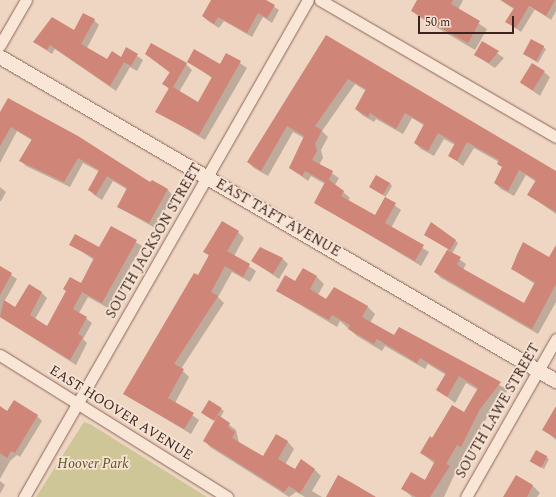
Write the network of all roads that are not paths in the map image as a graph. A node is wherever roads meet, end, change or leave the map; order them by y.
1 (26, 0) edge
2 (308, 0) edge
3 (320, 0) edge
4 (0, 45) edge
5 (0, 57) edge
6 (556, 137) edge
7 (208, 177) junction
8 (556, 339) edge
9 (0, 355) edge
10 (538, 370) junction
11 (556, 381) edge
12 (78, 404) junction
13 (24, 497) edge
14 (227, 497) edge
15 (466, 497) edge

1 - 4 street
2 - 7 street, SOUTH JACKSON STREET
3 - 6 street
5 - 7 street, EAST TAFT AVENUE
7 - 10 street, EAST TAFT AVENUE
7 - 12 street, SOUTH JACKSON STREET
8 - 10 street, SOUTH LAWE STREET
9 - 12 street, EAST HOOVER AVENUE
10 - 11 street, EAST TAFT AVENUE
10 - 15 street, SOUTH LAWE STREET
12 - 13 street, SOUTH JACKSON STREET
12 - 14 street, EAST HOOVER AVENUE

